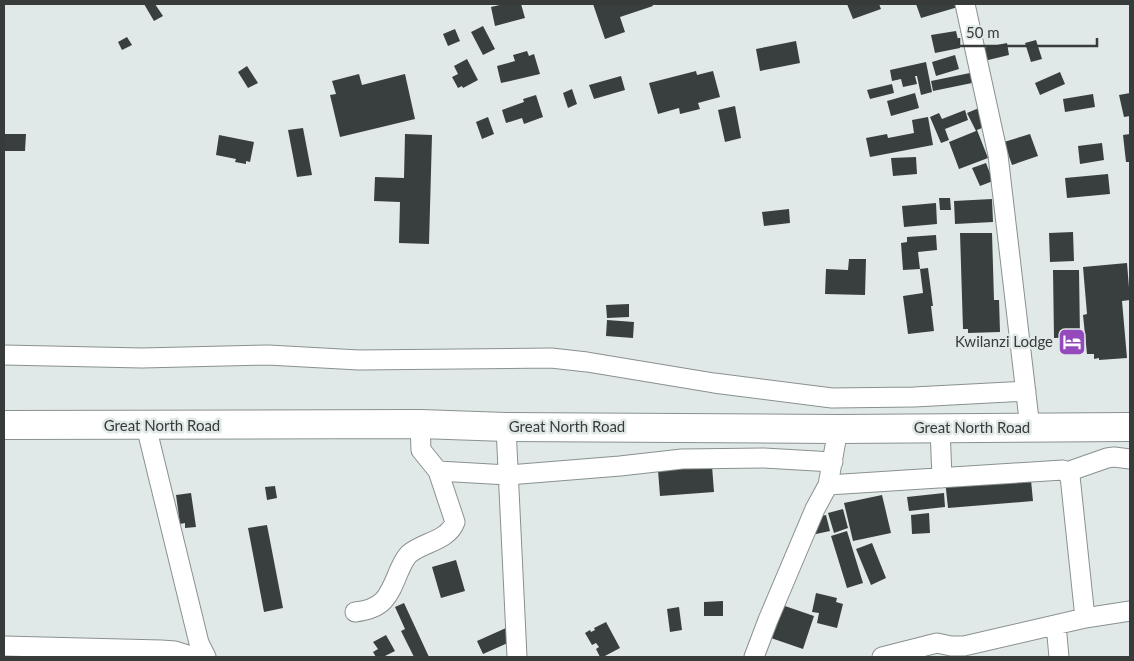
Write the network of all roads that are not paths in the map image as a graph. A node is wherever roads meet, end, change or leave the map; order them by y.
1 (966, 4) edge
2 (4, 354) edge
3 (1026, 391) junction
4 (420, 424) junction
5 (4, 425) edge
6 (146, 426) junction
7 (506, 426) junction
8 (1121, 427) edge
9 (682, 428) junction
10 (940, 428) junction
11 (1030, 428) junction
12 (838, 429) junction
13 (1122, 458) edge
14 (682, 459) junction
15 (833, 462) junction
16 (438, 471) junction
17 (1067, 472) junction
18 (508, 475) junction
19 (942, 478) junction
20 (828, 485) junction
21 (1130, 611) edge
22 (355, 612) dead end
23 (1085, 618) junction
24 (1056, 625) junction
25 (4, 646) edge
26 (194, 657) edge
27 (206, 657) edge
28 (517, 657) edge
29 (754, 657) edge
30 (882, 657) edge
31 (1059, 657) edge

1 - 3 street
2 - 3 street
3 - 11 street
4 - 6 highway, Great North Road
4 - 7 highway, Great North Road
4 - 16 street
5 - 6 highway, Great North Road
6 - 27 street
7 - 9 highway, Great North Road
7 - 18 street
8 - 11 highway, Great North Road
8 - 13 street
9 - 12 highway, Great North Road
9 - 14 street
10 - 11 highway, Great North Road
10 - 12 highway, Great North Road
10 - 19 street
12 - 15 street
13 - 17 street
14 - 15 street
14 - 18 street
15 - 20 street
16 - 18 street
16 - 22 street
17 - 19 street
17 - 23 street
18 - 28 street
19 - 20 street
20 - 29 street
21 - 23 street
23 - 24 street
24 - 30 street
24 - 31 street
25 - 26 street

